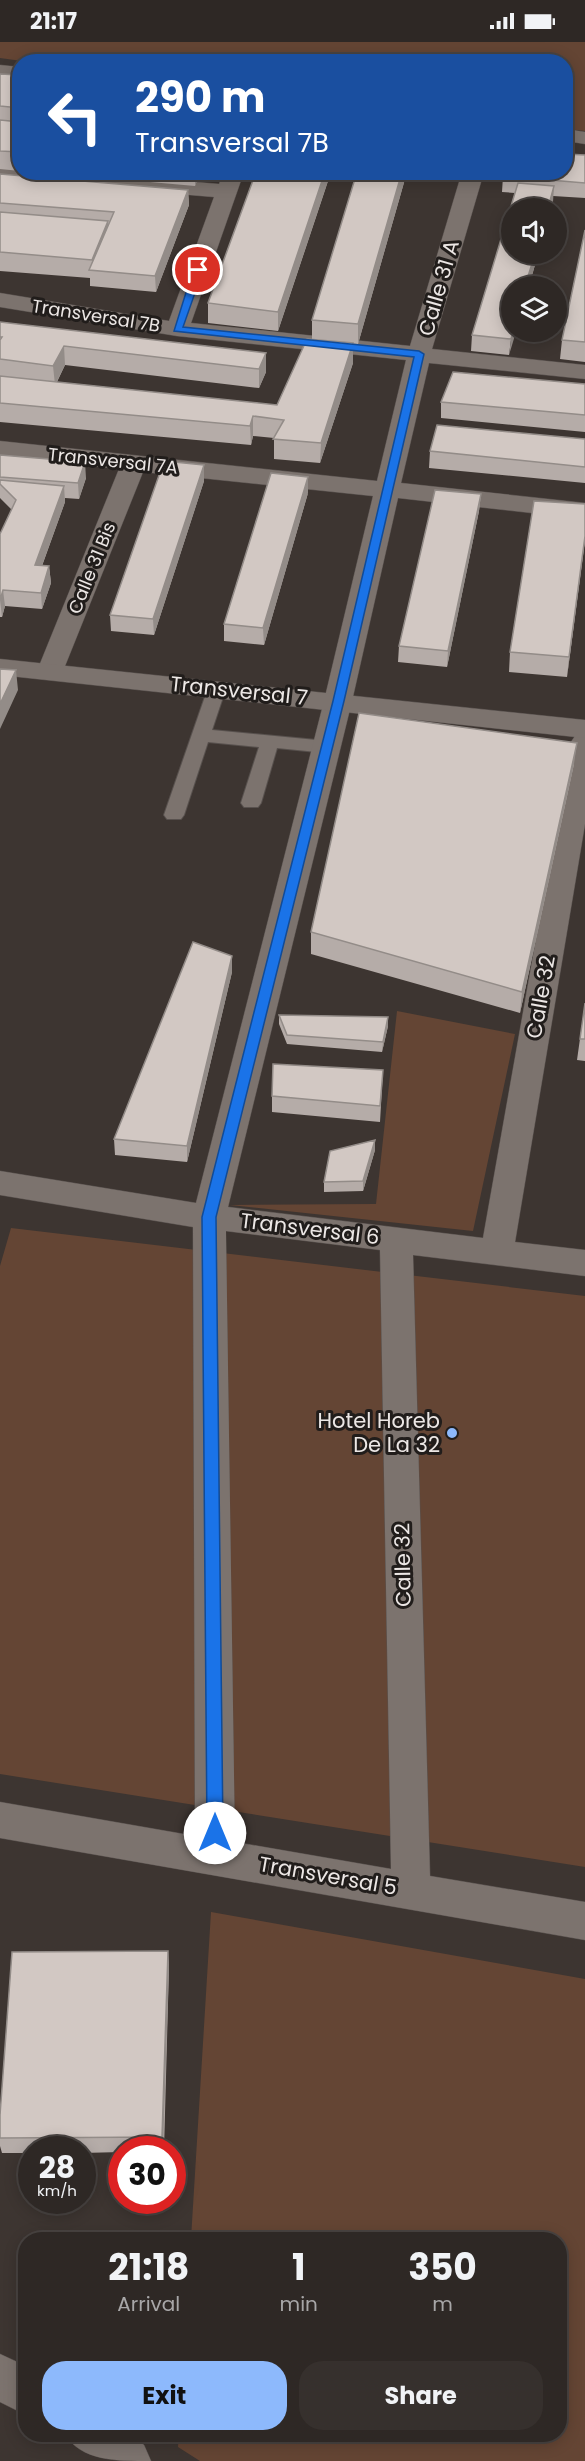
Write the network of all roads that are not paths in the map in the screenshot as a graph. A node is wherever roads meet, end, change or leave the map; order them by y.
1 (179, 180) edge
2 (471, 180) edge
3 (230, 182) edge
4 (0, 300) edge
5 (177, 329) junction
6 (419, 354) junction
7 (585, 372) edge
8 (0, 448) edge
9 (133, 465) junction
10 (386, 488) junction
11 (585, 511) edge
12 (0, 667) edge
13 (50, 671) junction
14 (217, 688) junction
15 (338, 701) junction
16 (585, 729) edge
17 (201, 735) junction
18 (270, 741) junction
19 (585, 742) edge
20 (327, 747) junction
21 (251, 803) dead end
22 (174, 815) dead end
23 (0, 1183) edge
24 (209, 1217) junction
25 (396, 1240) junction
26 (497, 1252) junction
27 (585, 1263) edge
28 (0, 1820) edge
29 (215, 1856) junction
30 (411, 1890) junction
31 (585, 1921) edge
32 (0, 2376) edge
33 (18, 2387) edge
34 (100, 2442) edge
35 (128, 2461) edge

1 - 3 street
2 - 6 street, Calle 31 A
3 - 5 street
4 - 5 street, Transversal 7B
5 - 6 street, Transversal 7B
6 - 7 street, Transversal 7B
6 - 10 street, Calle 31 A
8 - 9 street, Transversal 7A
9 - 10 street, Transversal 7A
9 - 13 street, Calle 31 Bis
10 - 11 street, Transversal 7A
10 - 15 street, Calle 31 A
12 - 13 street, Transversal 7
13 - 14 street, Transversal 7
14 - 15 street, Transversal 7
14 - 17 lane
15 - 16 street, Transversal 7
15 - 20 street, Calle 31 A
17 - 18 lane
17 - 22 lane
18 - 20 lane
18 - 21 lane
19 - 26 street, Calle 32
20 - 24 street, Calle 31 A
23 - 24 street, Transversal 6
24 - 25 street, Transversal 6
24 - 29 street, Calle 31 A
25 - 26 street, Transversal 6
25 - 30 street, Calle 32
26 - 27 street, Transversal 6
28 - 29 street, Transversal 5
29 - 30 street, Transversal 5
30 - 31 street, Transversal 5
32 - 33 street
34 - 35 street

